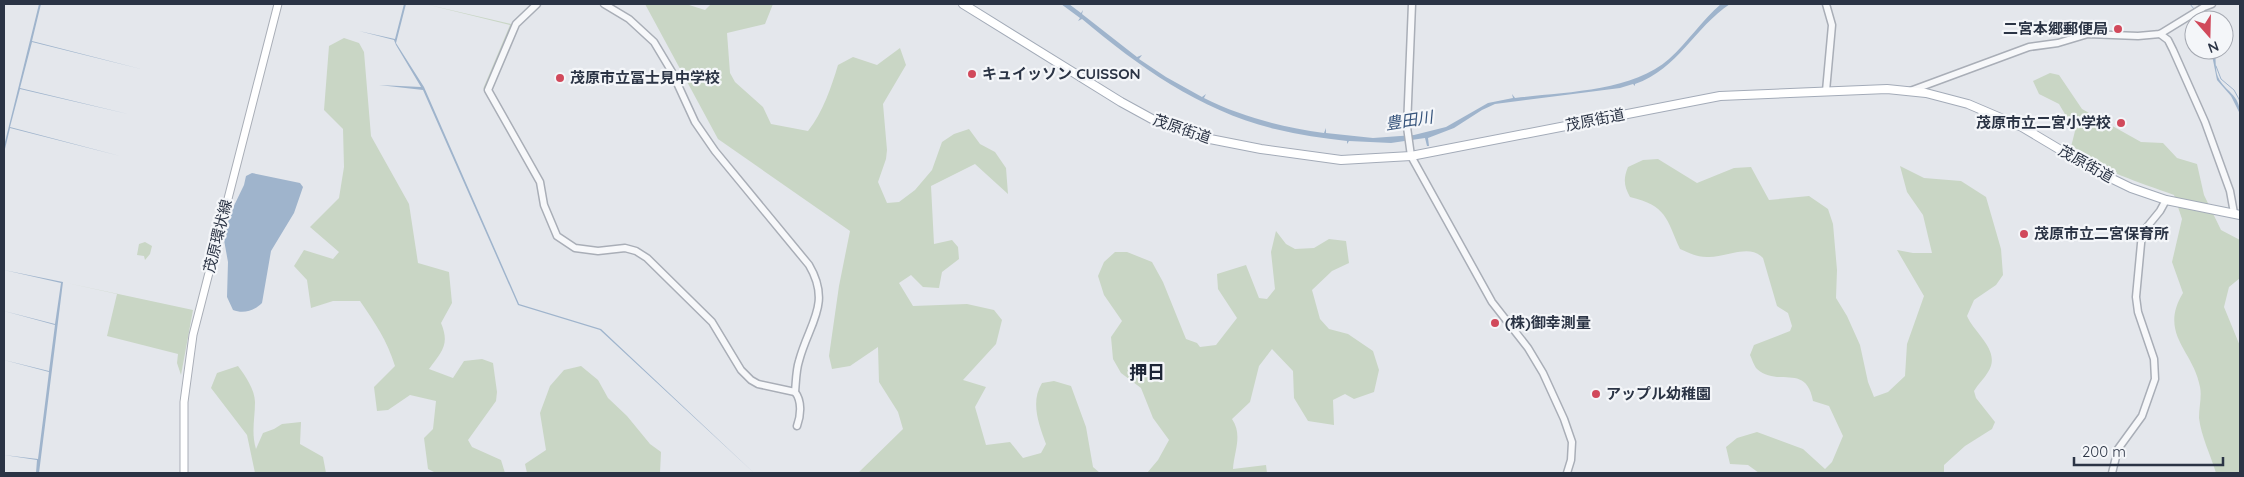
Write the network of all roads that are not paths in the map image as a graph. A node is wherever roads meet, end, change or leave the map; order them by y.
1 (278, 4) edge
2 (537, 4) edge
3 (604, 4) edge
4 (963, 4) edge
5 (1412, 4) edge
6 (1826, 4) edge
7 (2212, 4) edge
8 (2160, 34) junction
9 (1826, 91) junction
10 (1910, 91) junction
11 (1410, 152) junction
12 (2166, 200) junction
13 (2237, 214) edge
14 (795, 392) junction
15 (797, 426) dead end
16 (184, 473) edge
17 (1567, 473) edge
18 (2112, 473) edge

1 - 16 main road, 茂原環状線
2 - 14 street
3 - 14 street
4 - 11 main road, 茂原街道
5 - 11 street
6 - 9 street
7 - 8 street
8 - 10 street
8 - 13 street
9 - 10 main road, 茂原街道
9 - 11 main road, 茂原街道
10 - 12 main road, 茂原街道
11 - 17 street
12 - 13 main road, 茂原街道
12 - 18 street
14 - 15 street

